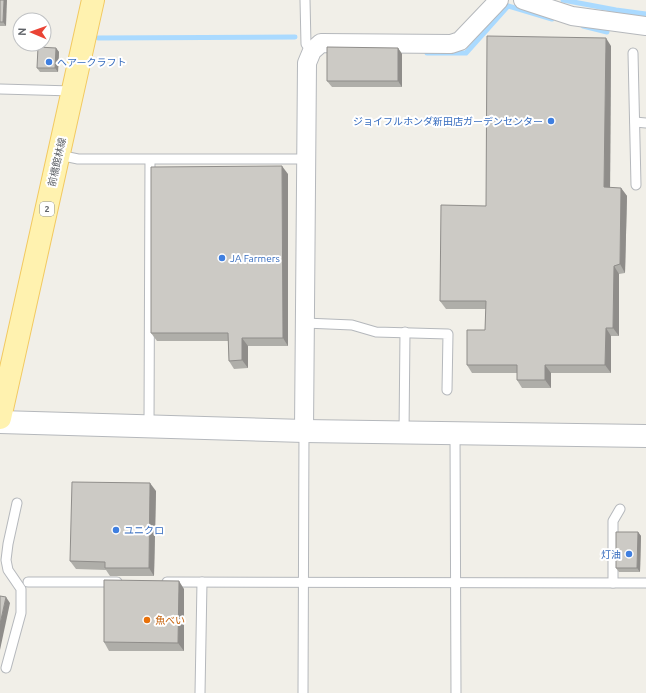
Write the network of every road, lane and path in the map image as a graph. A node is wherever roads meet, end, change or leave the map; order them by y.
1 (93, 0) edge
2 (305, 0) edge
3 (499, 0) edge
4 (523, 0) edge
5 (646, 26) edge
6 (312, 50) junction
7 (633, 53) dead end
8 (0, 89) edge
9 (73, 91) junction
10 (635, 122) junction
11 (646, 123) edge
12 (59, 155) junction
13 (306, 159) junction
14 (150, 160) junction
15 (636, 185) dead end
16 (305, 323) junction
17 (405, 332) junction
18 (447, 390) dead end
19 (0, 418) edge
20 (0, 422) edge
21 (149, 426) junction
22 (304, 431) junction
23 (404, 433) junction
24 (455, 433) junction
25 (646, 436) edge
26 (17, 503) dead end
27 (620, 509) dead end
28 (28, 582) dead end
29 (125, 582) edge
30 (156, 582) edge
31 (202, 582) junction
32 (303, 583) junction
33 (456, 583) junction
34 (613, 583) junction
35 (646, 583) edge
36 (6, 668) dead end
37 (200, 693) edge
38 (303, 693) edge
39 (456, 693) edge

1 - 9 main road, 前橋館林線 / 2
2 - 6 lane
3 - 6 street
4 - 5 street
6 - 13 street
7 - 10 lane
8 - 9 lane
9 - 12 main road, 前橋館林線 / 2
10 - 11 lane
10 - 15 lane
12 - 14 lane
12 - 19 main road, 前橋館林線 / 2
13 - 14 lane
13 - 16 street
14 - 21 lane
16 - 17 lane
16 - 22 street
17 - 18 lane
17 - 23 lane
20 - 21 street
21 - 22 street
22 - 23 street
22 - 32 lane
23 - 24 street
24 - 25 street
24 - 33 lane
26 - 36 lane
27 - 34 lane
28 - 29 lane
30 - 31 lane
31 - 32 lane
31 - 37 lane
32 - 33 lane
32 - 38 lane
33 - 34 lane
33 - 39 lane
34 - 35 lane

